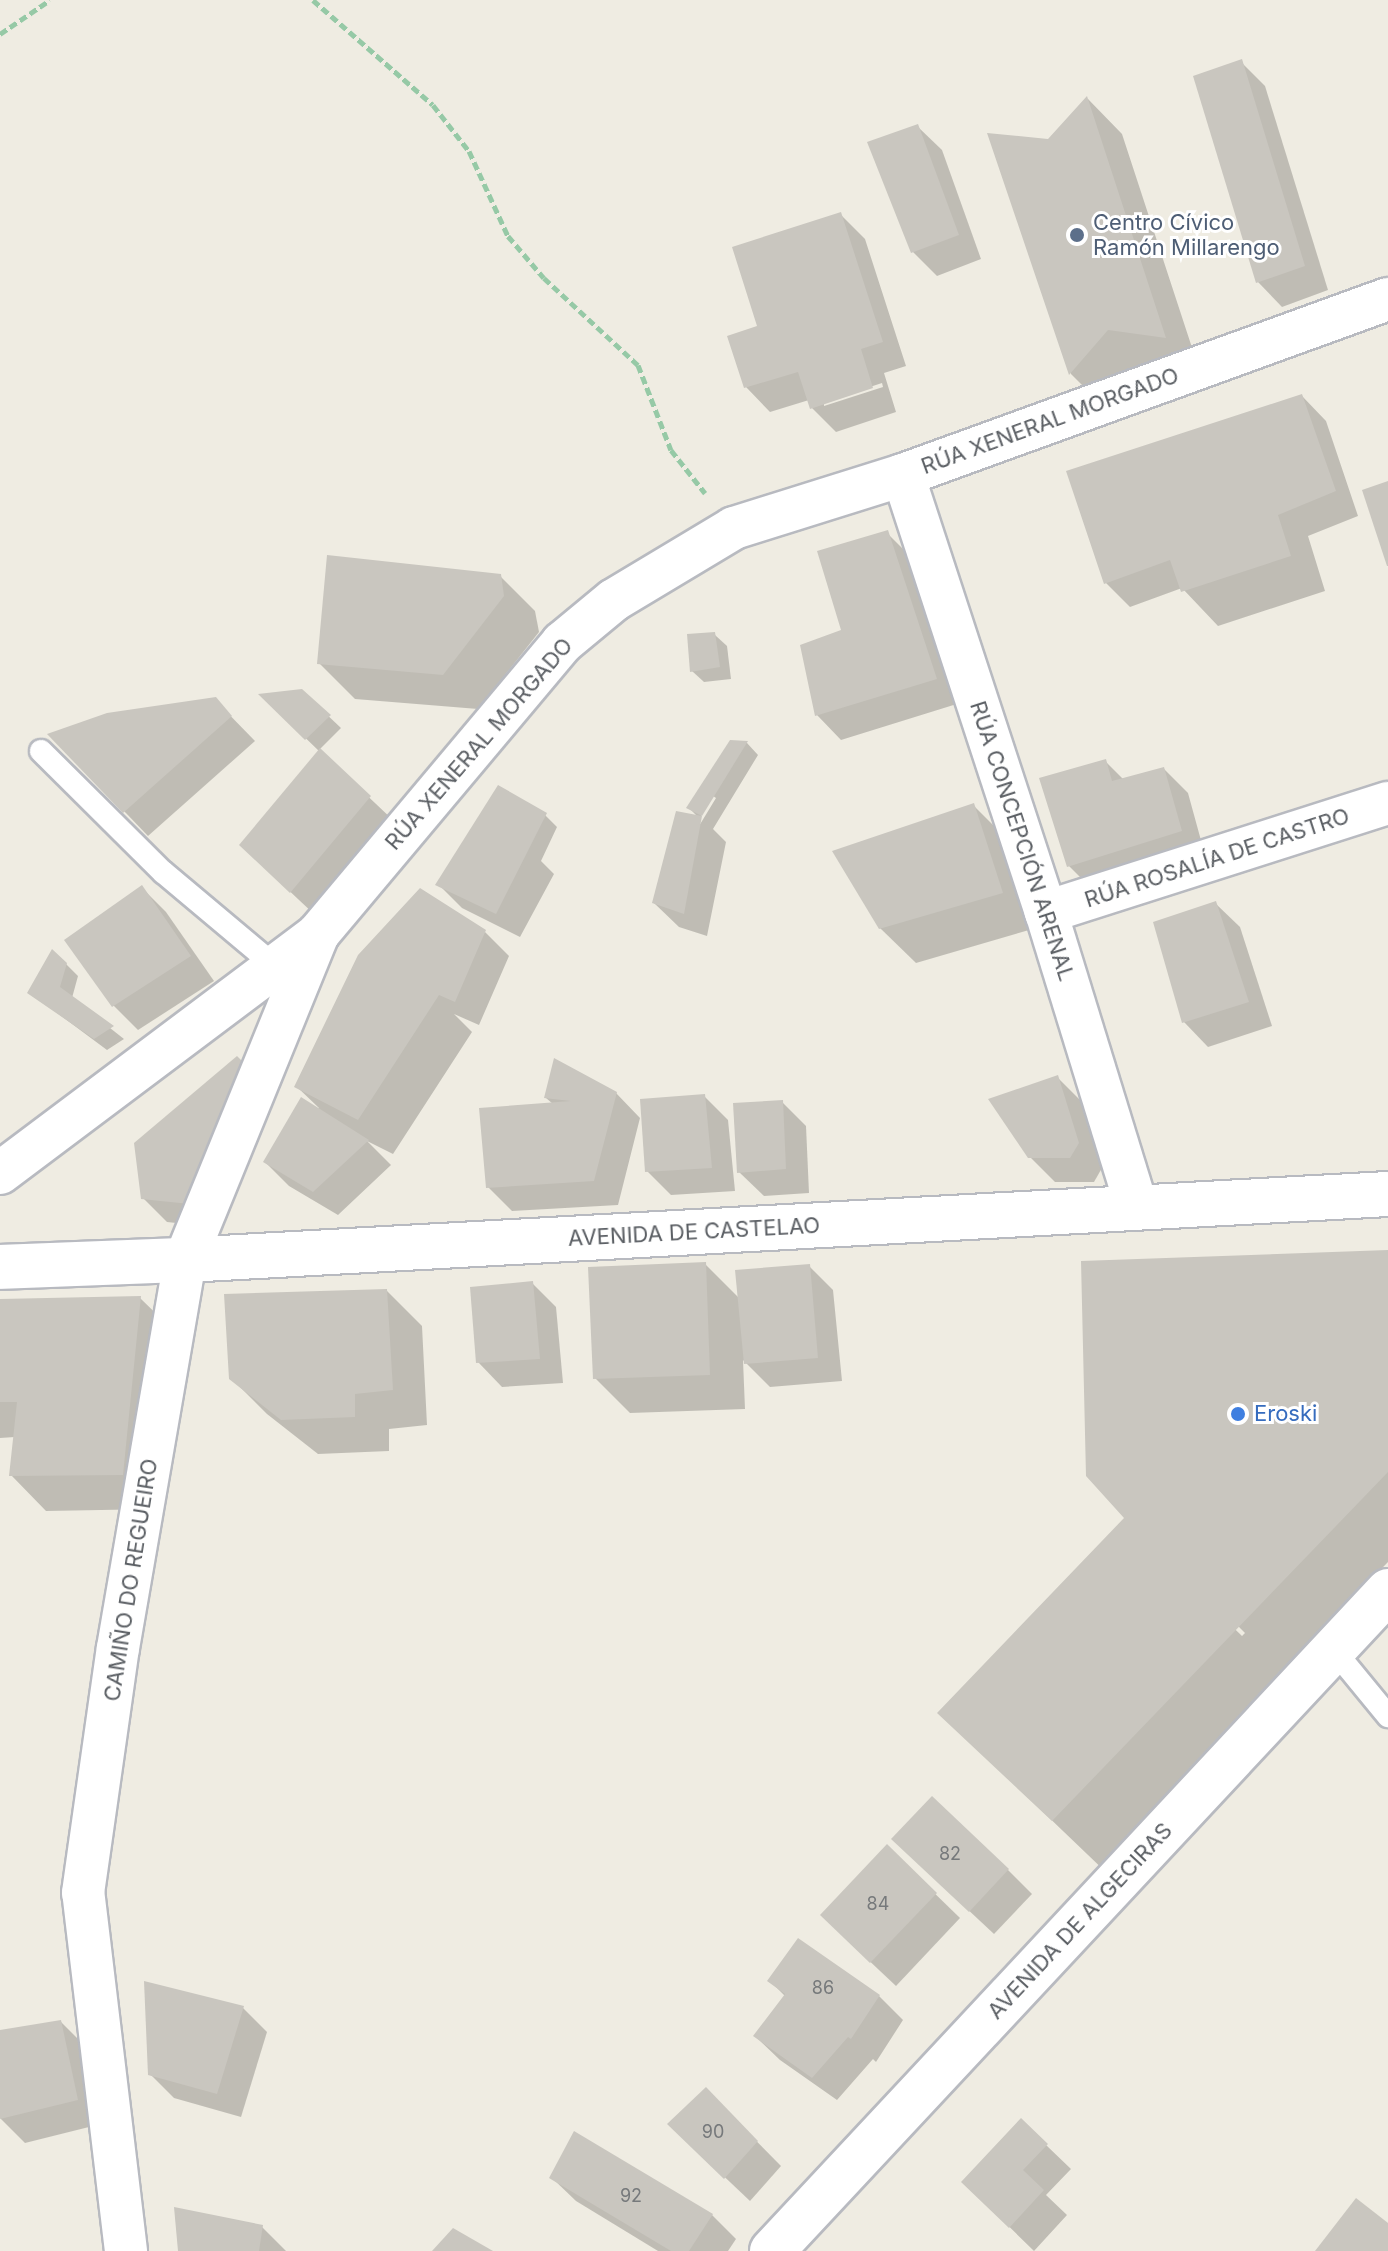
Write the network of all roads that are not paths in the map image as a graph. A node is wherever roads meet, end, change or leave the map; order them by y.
1 (1388, 299) edge
2 (903, 475) junction
3 (41, 751) dead end
4 (1388, 803) edge
5 (1046, 912) junction
6 (318, 934) junction
7 (274, 965) junction
8 (0, 1173) edge
9 (1388, 1194) edge
10 (1137, 1208) junction
11 (185, 1260) junction
12 (0, 1267) edge
13 (1388, 1591) edge
14 (1333, 1649) junction
15 (1388, 1716) edge
16 (126, 2251) edge
17 (772, 2251) edge

1 - 2 street, RÚA XENERAL MORGADO
2 - 5 street, RÚA CONCEPCIÓN ARENAL
2 - 6 street, RÚA XENERAL MORGADO
3 - 7 lane
4 - 5 street, RÚA ROSALÍA DE CASTRO
5 - 10 street, RÚA CONCEPCIÓN ARENAL
6 - 7 street, RÚA XENERAL MORGADO
6 - 11 street, CAMIÑO DO REGUEIRO
7 - 8 street, RÚA XENERAL MORGADO
9 - 10 street, AVENIDA DE CASTELAO
10 - 11 street, AVENIDA DE CASTELAO
11 - 12 street, AVENIDA DE CASTELAO
11 - 16 street, CAMIÑO DO REGUEIRO
13 - 14 street, AVENIDA DE ALGECIRAS
14 - 15 lane
14 - 17 street, AVENIDA DE ALGECIRAS

